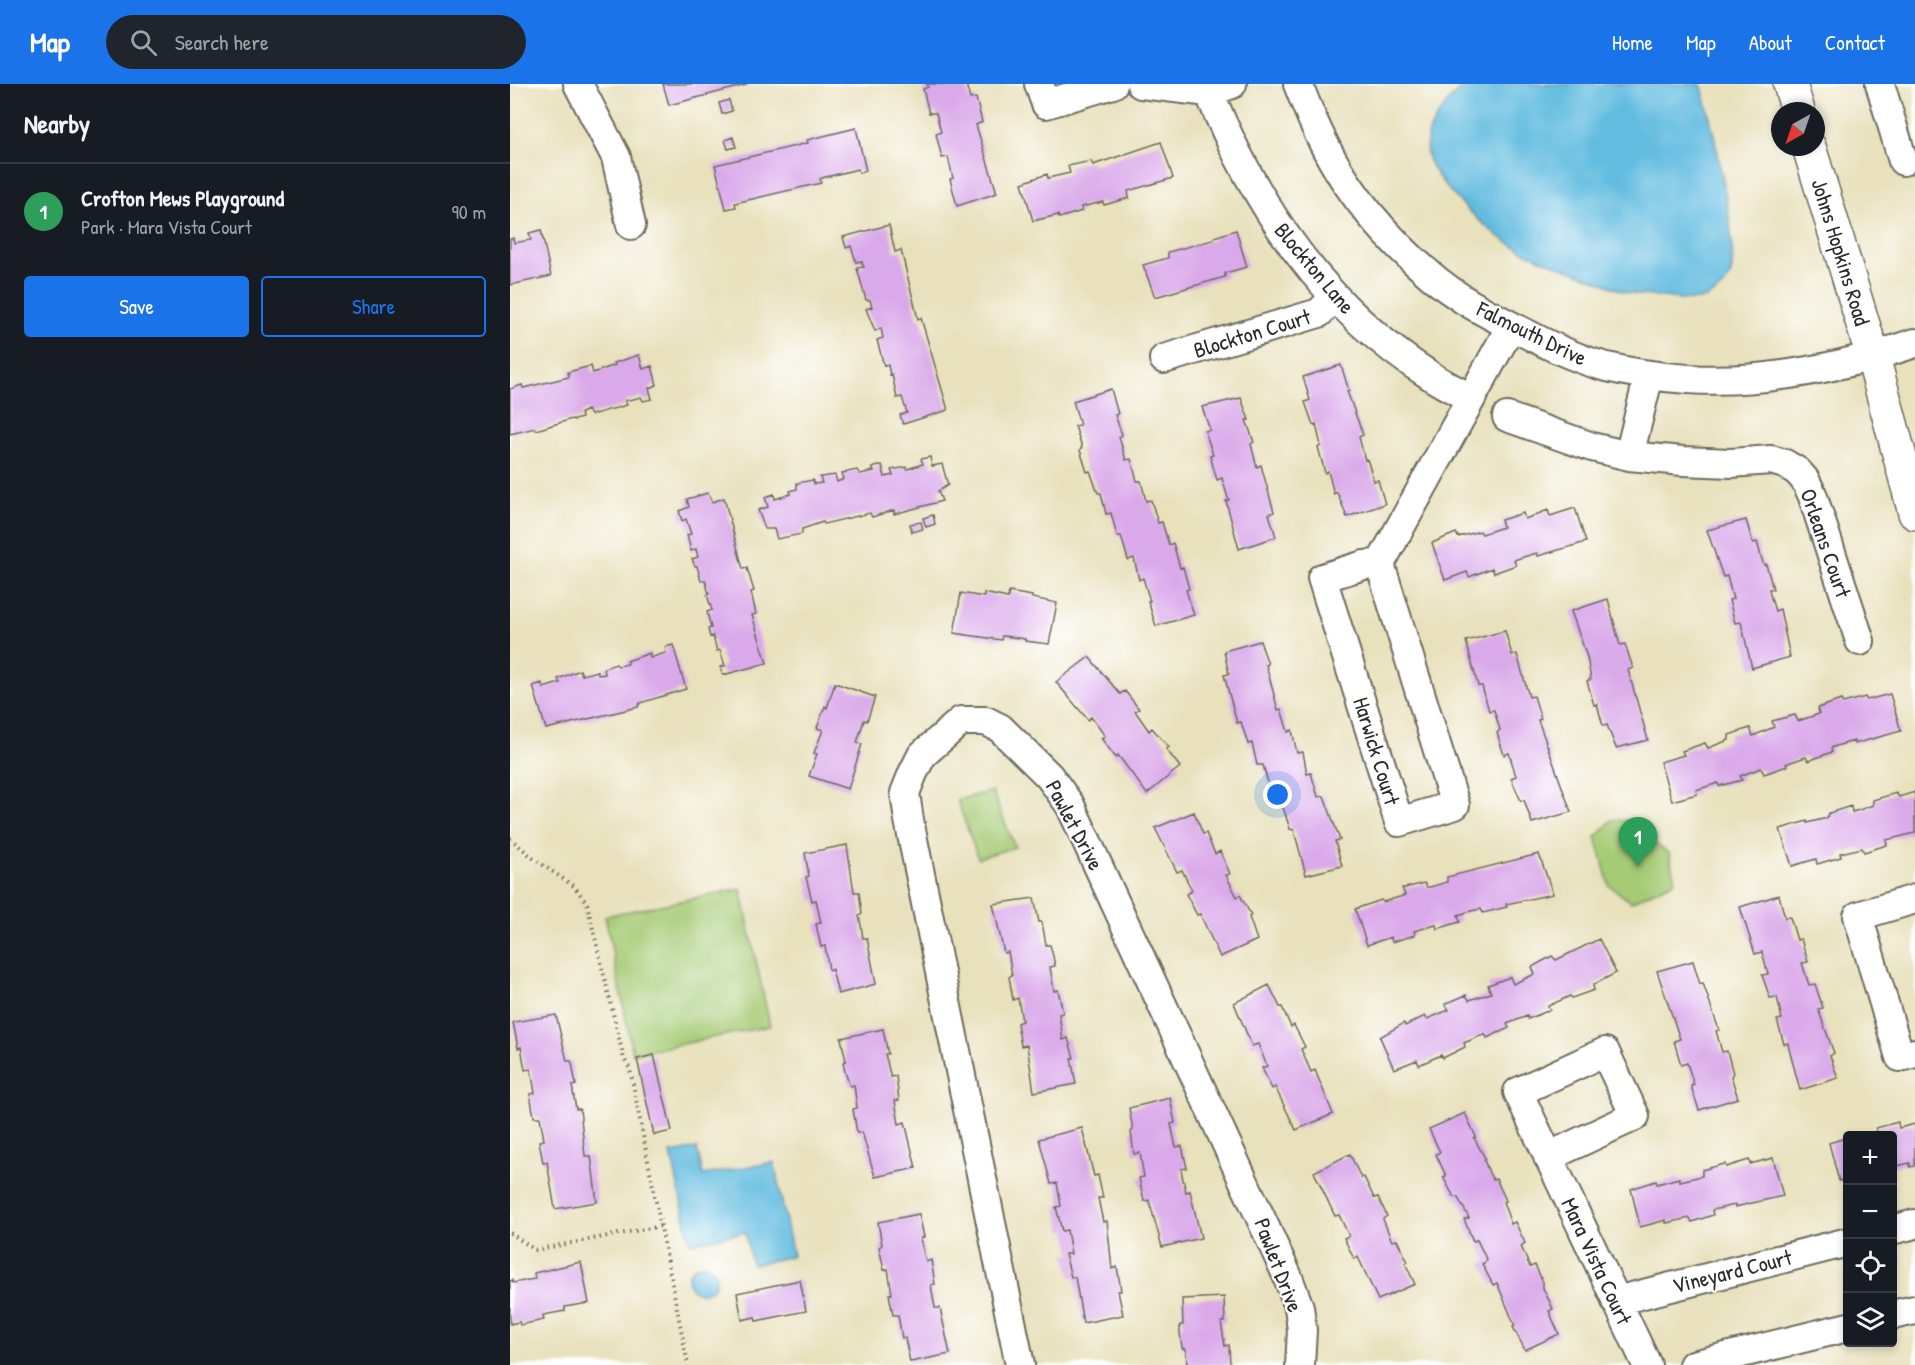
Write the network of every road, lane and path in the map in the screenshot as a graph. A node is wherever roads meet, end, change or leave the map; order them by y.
1 (578, 84) edge
2 (1039, 84) edge
3 (1113, 84) edge
4 (1141, 84) edge
5 (1298, 84) edge
6 (1790, 84) edge
7 (1880, 84) edge
8 (1220, 88) edge
9 (1795, 102) edge
10 (1812, 156) edge
11 (1903, 160) dead end
12 (631, 225) dead end
13 (1335, 297) junction
14 (1511, 326) junction
15 (1915, 344) edge
16 (1873, 357) junction
17 (1164, 359) dead end
18 (1649, 375) junction
19 (1471, 399) junction
20 (1507, 417) dead end
21 (1629, 456) junction
22 (1915, 470) edge
23 (1915, 513) edge
24 (1380, 564) junction
25 (1860, 641) dead end
26 (510, 838) edge
27 (1915, 899) edge
28 (1915, 1053) edge
29 (1548, 1156) dead end
30 (1915, 1224) edge
31 (661, 1226) junction
32 (1897, 1229) edge
33 (510, 1233) edge
34 (1843, 1243) edge
35 (1616, 1301) junction
36 (1915, 1310) edge
37 (1897, 1315) edge
38 (1843, 1328) edge
39 (688, 1365) edge
40 (1020, 1365) edge
41 (1300, 1365) edge
42 (1647, 1365) edge
43 (1693, 1365) edge

1 - 12 street
2 - 3 street
4 - 8 street
5 - 14 street, Falmouth Drive
6 - 9 street
7 - 11 street
8 - 13 street, Blockton Lane
10 - 16 street, Johns Hopkins Road
13 - 17 street, Blockton Court
13 - 19 street, Blockton Lane
14 - 18 street, Falmouth Drive
14 - 19 street
15 - 16 street, Falmouth Drive
16 - 18 street, Falmouth Drive
16 - 22 street, Johns Hopkins Road
16 - 23 street, Johns Hopkins Road
18 - 21 street
19 - 24 street
20 - 21 street, Orleans Court
21 - 25 street, Orleans Court
24 - 24 street, Harwick Court
26 - 31 path
27 - 28 street
29 - 35 street, Mara Vista Court
30 - 32 street
31 - 33 path
31 - 39 path
34 - 35 street, Vineyard Court
35 - 42 street, Mara Vista Court
36 - 37 street
38 - 43 street
40 - 41 street, Pawlet Drive

